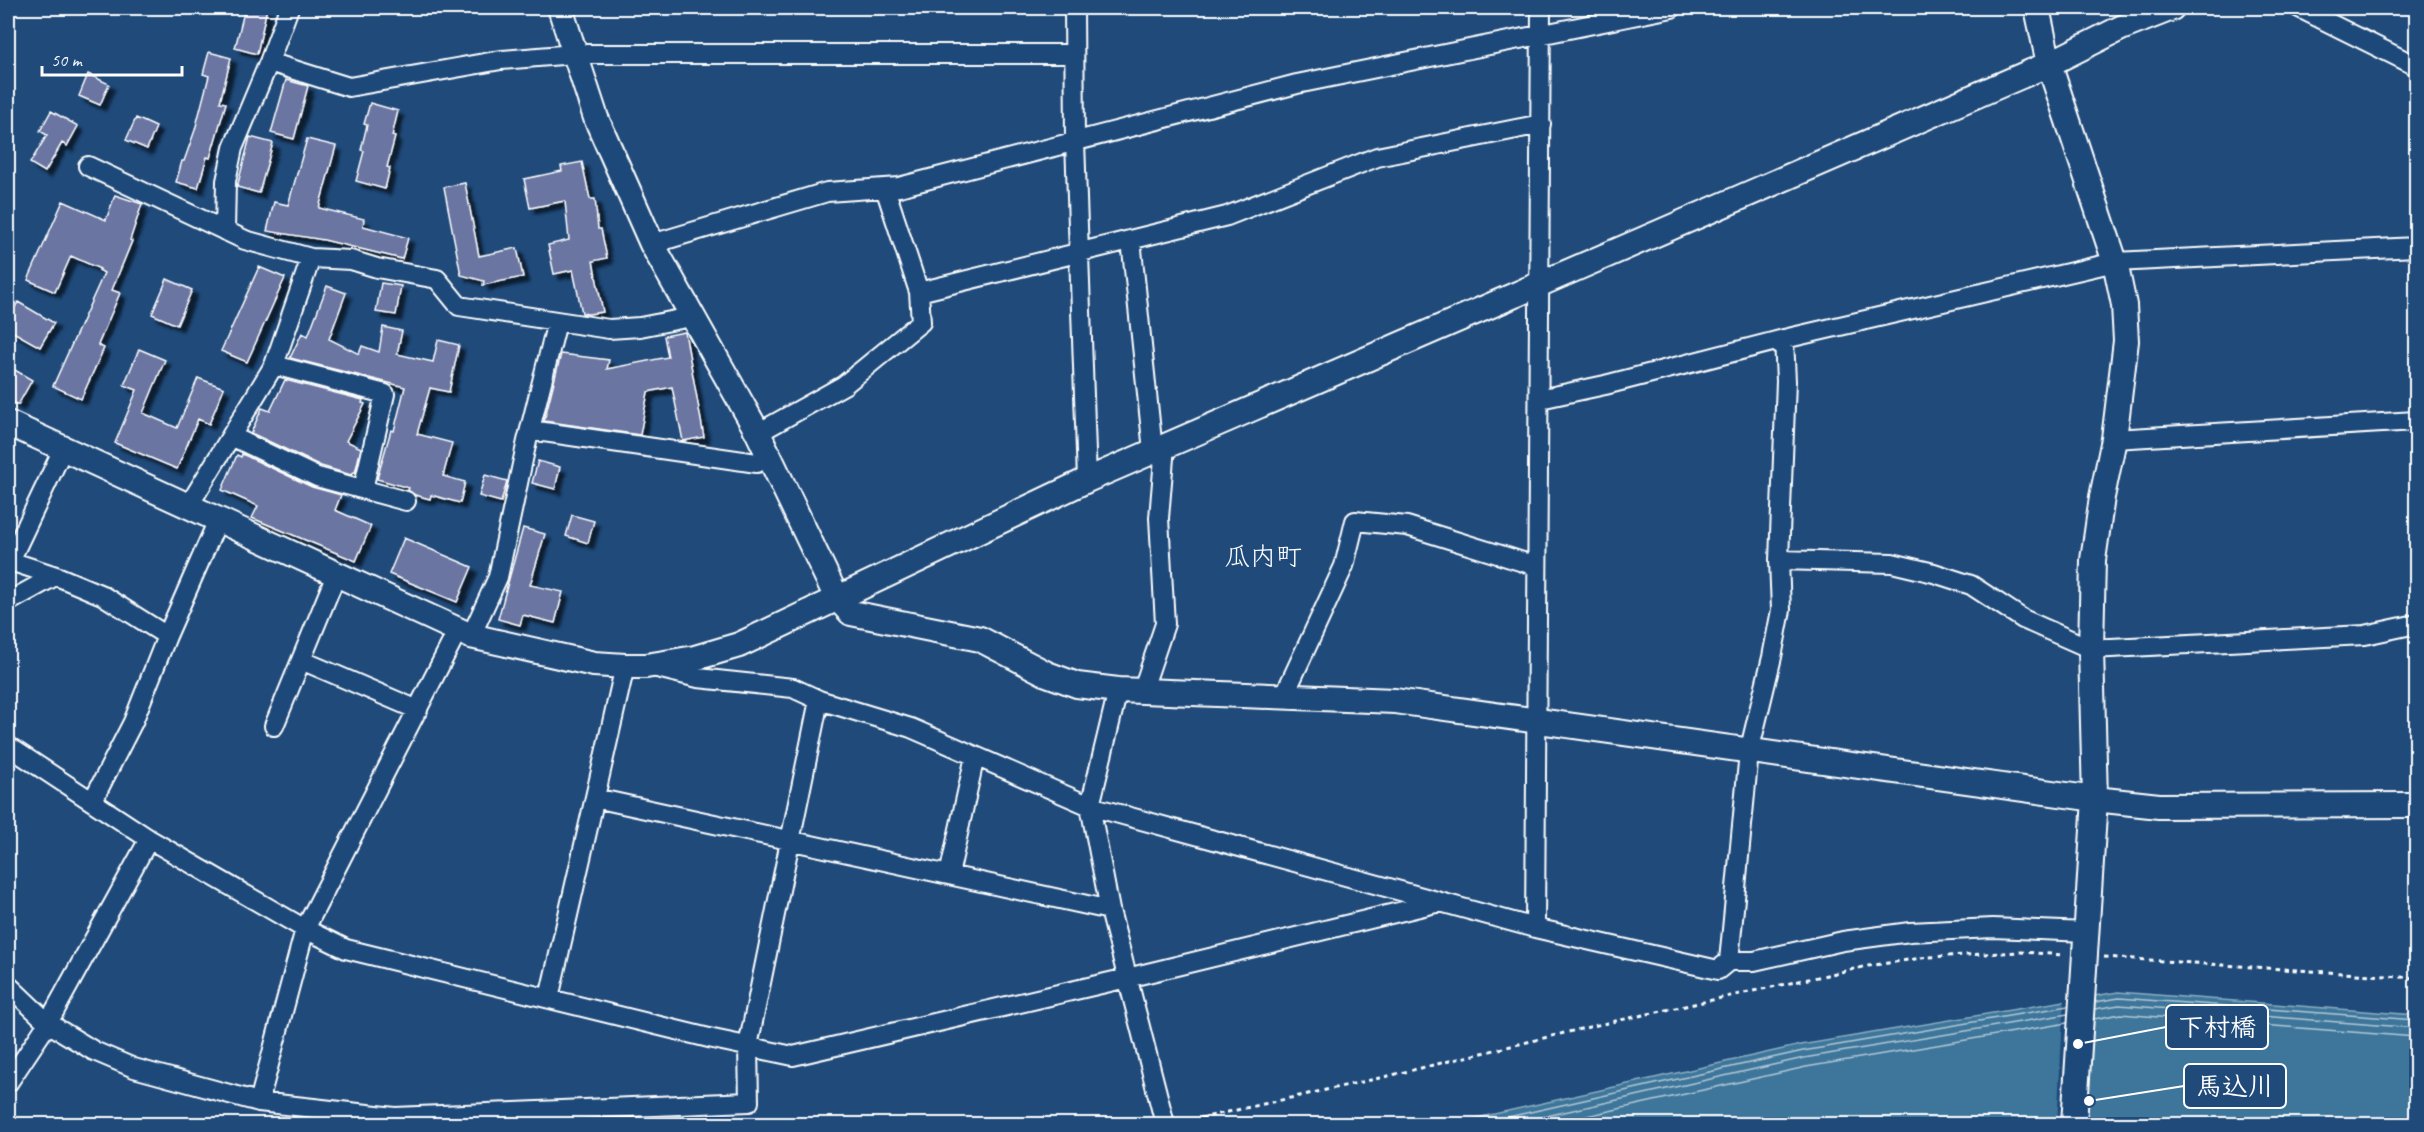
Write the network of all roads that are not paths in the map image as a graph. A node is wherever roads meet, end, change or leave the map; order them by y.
1 (289, 8) edge
2 (560, 8) edge
3 (1074, 8) edge
4 (1542, 8) edge
5 (1672, 8) edge
6 (2037, 8) edge
7 (2172, 8) edge
8 (2299, 8) edge
9 (1541, 34) junction
10 (574, 54) junction
11 (1074, 54) junction
12 (269, 62) junction
13 (2049, 64) junction
14 (2416, 66) edge
15 (1541, 124) junction
16 (1075, 141) junction
17 (87, 166) dead end
18 (885, 188) junction
19 (225, 231) junction
20 (1131, 240) junction
21 (651, 244) junction
22 (2416, 247) edge
23 (1079, 253) junction
24 (311, 258) junction
25 (2115, 262) junction
26 (1539, 284) junction
27 (919, 292) junction
28 (691, 317) junction
29 (557, 322) junction
30 (1784, 339) junction
31 (274, 365) junction
32 (1540, 399) junction
33 (2416, 422) edge
34 (8, 423) edge
35 (530, 430) junction
36 (231, 436) junction
37 (2114, 439) junction
38 (763, 444) junction
39 (63, 449) junction
40 (1159, 449) junction
41 (1087, 480) junction
42 (363, 489) junction
43 (406, 501) dead end
44 (188, 507) junction
45 (218, 520) junction
46 (1779, 560) junction
47 (1536, 566) junction
48 (336, 574) junction
49 (55, 576) junction
50 (837, 598) junction
51 (8, 602) edge
52 (2416, 624) edge
53 (464, 633) junction
54 (167, 636) junction
55 (2091, 649) junction
56 (301, 660) junction
57 (635, 666) junction
58 (1118, 690) junction
59 (1142, 692) junction
60 (1283, 698) junction
61 (819, 700) junction
62 (417, 710) junction
63 (1536, 723) junction
64 (274, 726) dead end
65 (8, 746) edge
66 (1749, 752) junction
67 (975, 756) junction
68 (595, 798) junction
69 (2095, 799) junction
70 (93, 800) junction
71 (2416, 805) edge
72 (1090, 806) junction
73 (148, 839) junction
74 (792, 840) junction
75 (949, 875) junction
76 (1440, 902) junction
77 (1110, 910) junction
78 (1535, 928) junction
79 (305, 929) junction
80 (2085, 950) junction
81 (1729, 961) junction
82 (1127, 978) junction
83 (8, 985) edge
84 (549, 998) junction
85 (48, 1023) junction
86 (748, 1046) junction
87 (8, 1083) edge
88 (259, 1102) junction
89 (1173, 1123) edge
90 (2074, 1125) edge

1 - 12 street
2 - 10 street
3 - 11 street
4 - 9 street
5 - 9 street
6 - 13 street
7 - 13 street
8 - 14 street
9 - 15 street
9 - 16 street
10 - 11 street
10 - 12 street
10 - 21 street
11 - 16 street
12 - 19 street
13 - 25 street
13 - 26 street
15 - 20 street
15 - 26 street
16 - 18 street
16 - 23 street
17 - 19 street
18 - 21 street
18 - 27 street
19 - 24 street
20 - 23 street
20 - 40 street
21 - 28 street
22 - 25 street
23 - 27 street
23 - 41 street
24 - 29 street
24 - 31 street
25 - 30 street
25 - 37 street
26 - 32 street
26 - 40 street
27 - 38 street
28 - 29 street
28 - 38 street
29 - 35 street
30 - 32 street
30 - 46 street
31 - 36 street
31 - 42 street
32 - 47 street
33 - 37 street
34 - 39 street
35 - 38 street
35 - 53 street
36 - 42 street
36 - 44 street
37 - 55 street
38 - 50 street
39 - 44 street
39 - 49 street
40 - 41 street
40 - 59 street
41 - 50 street
42 - 43 street
44 - 45 street
45 - 48 street
45 - 54 street
46 - 55 street
46 - 66 street
47 - 60 street
47 - 63 street
48 - 53 street
48 - 56 street
49 - 51 street
49 - 54 street
50 - 57 street
50 - 58 street
52 - 55 street
53 - 57 street
53 - 62 street
54 - 70 street
55 - 69 street
56 - 62 street
56 - 64 street
57 - 61 street
57 - 68 street
58 - 59 street
58 - 72 street
59 - 60 street
60 - 63 street
61 - 67 street
61 - 74 street
62 - 79 street
63 - 66 street
63 - 78 street
65 - 70 street
66 - 69 street
66 - 81 street
67 - 72 street
67 - 75 street
68 - 74 street
68 - 84 street
69 - 71 street
69 - 80 street
70 - 73 street
72 - 76 street
72 - 77 street
73 - 79 street
73 - 85 street
74 - 75 street
74 - 86 street
75 - 77 street
76 - 78 street
76 - 82 street
77 - 82 street
78 - 81 street
79 - 84 street
79 - 88 street
80 - 81 street
80 - 90 street
82 - 86 street
82 - 89 street
83 - 85 street
84 - 86 street
85 - 87 street
85 - 88 street
86 - 88 street

